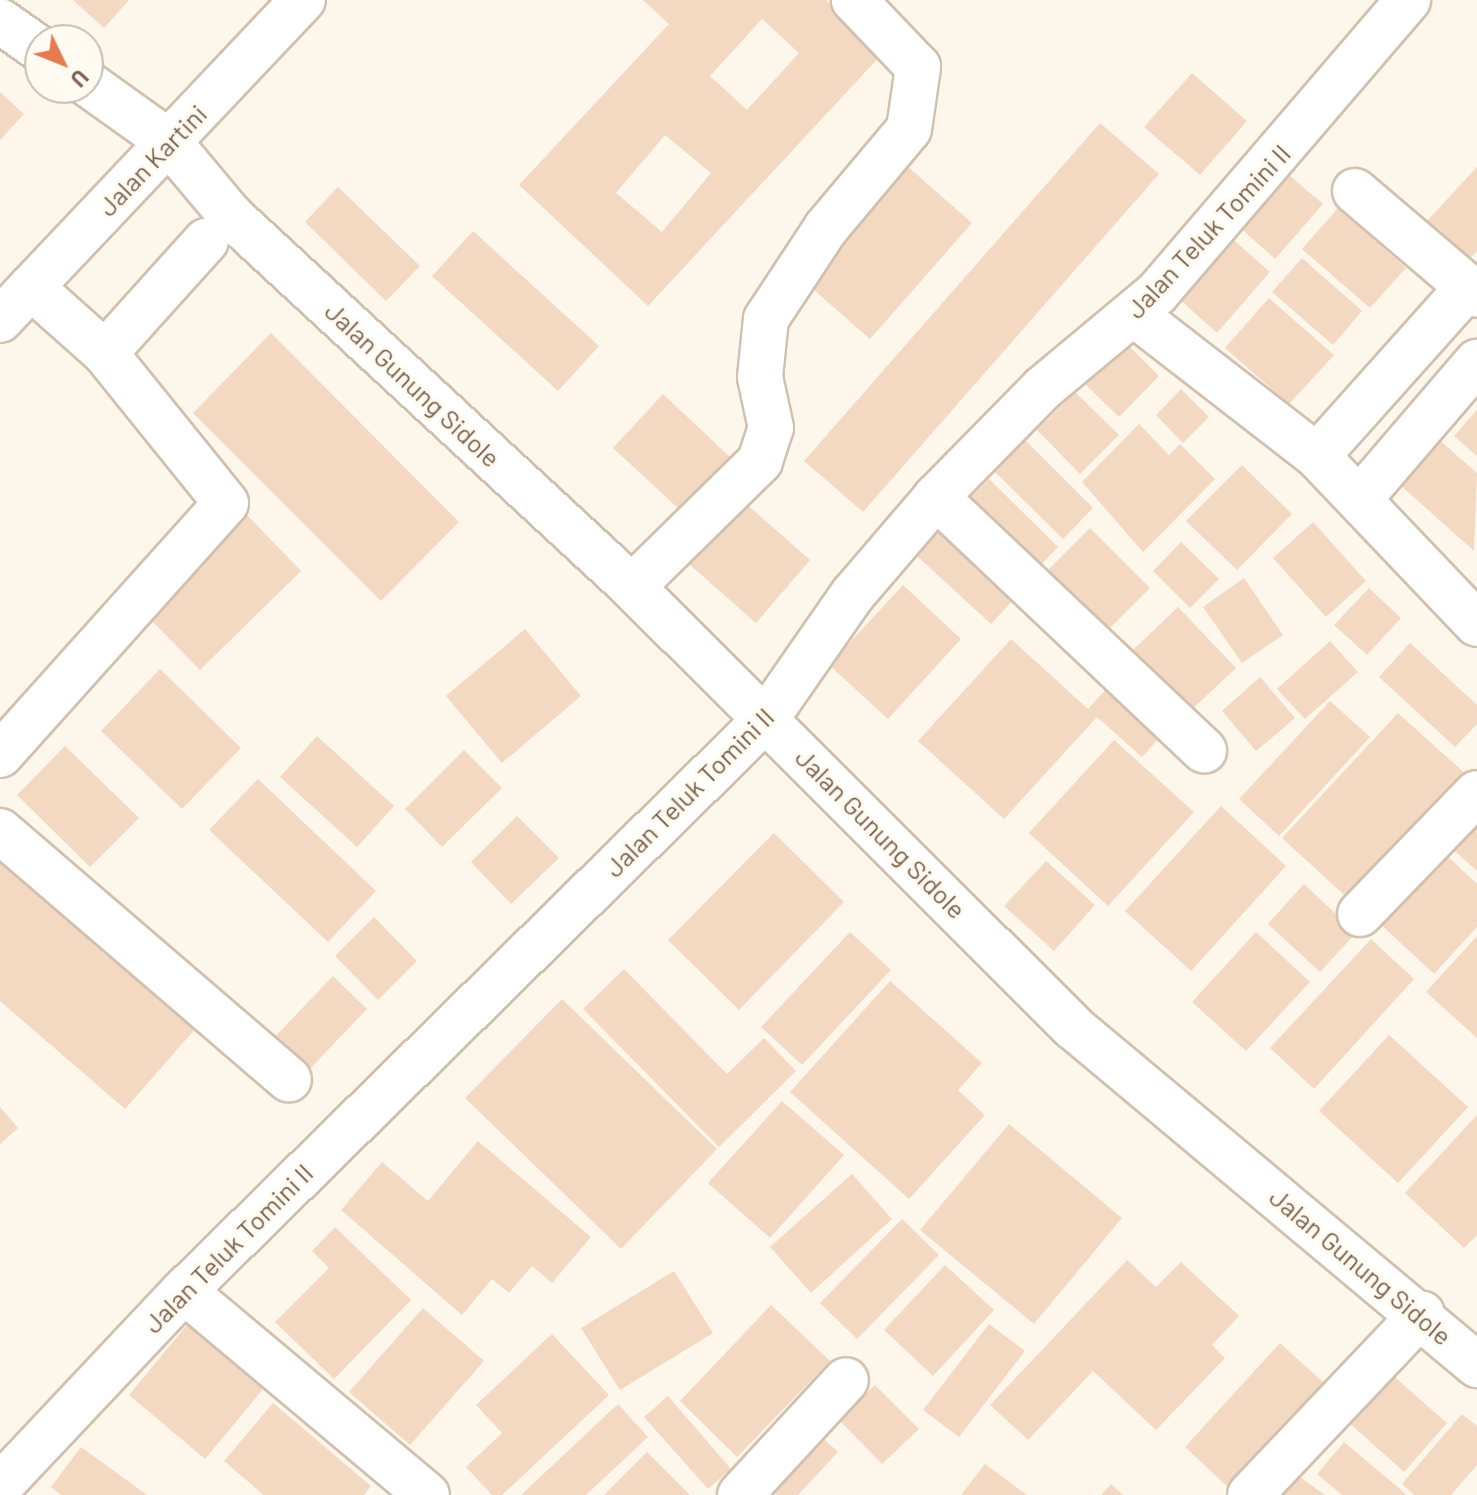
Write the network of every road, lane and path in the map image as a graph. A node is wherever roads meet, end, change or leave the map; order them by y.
1 (303, 0) edge
2 (854, 0) edge
3 (1408, 0) edge
4 (0, 21) edge
5 (24, 38) edge
6 (104, 95) edge
7 (169, 142) junction
8 (1355, 191) dead end
9 (206, 241) dead end
10 (31, 287) junction
11 (1472, 291) edge
12 (1134, 314) junction
13 (0, 320) edge
14 (105, 353) junction
15 (1477, 362) edge
16 (1317, 456) junction
17 (1362, 496) junction
18 (936, 497) junction
19 (632, 587) junction
20 (1477, 624) edge
21 (766, 719) junction
22 (1204, 750) dead end
23 (0, 755) edge
24 (1477, 793) edge
25 (0, 831) edge
26 (1360, 914) dead end
27 (289, 1080) dead end
28 (184, 1291) junction
29 (1422, 1314) junction
30 (1477, 1365) edge
31 (846, 1380) dead end
32 (0, 1486) edge
33 (427, 1495) edge
34 (740, 1495) edge
35 (1250, 1495) edge

1 - 7 street, Jalan Kartini
2 - 19 street
3 - 12 street, Jalan Teluk Tomini II
4 - 5 street
6 - 7 street, Jalan Gunung Sidole
7 - 10 street, Jalan Kartini
7 - 19 street, Jalan Gunung Sidole
8 - 11 street
9 - 14 street
10 - 13 street, Jalan Kartini
10 - 14 street
11 - 16 street
12 - 16 street
12 - 18 street, Jalan Teluk Tomini II
14 - 23 street
15 - 17 street
16 - 17 street
17 - 20 street
18 - 21 street, Jalan Teluk Tomini II
18 - 22 street
19 - 21 street, Jalan Gunung Sidole
21 - 28 street, Jalan Teluk Tomini II
21 - 29 street, Jalan Gunung Sidole
24 - 26 street
25 - 27 street
28 - 32 street, Jalan Teluk Tomini II
28 - 33 street
29 - 30 street, Jalan Gunung Sidole
29 - 35 street
31 - 34 street

